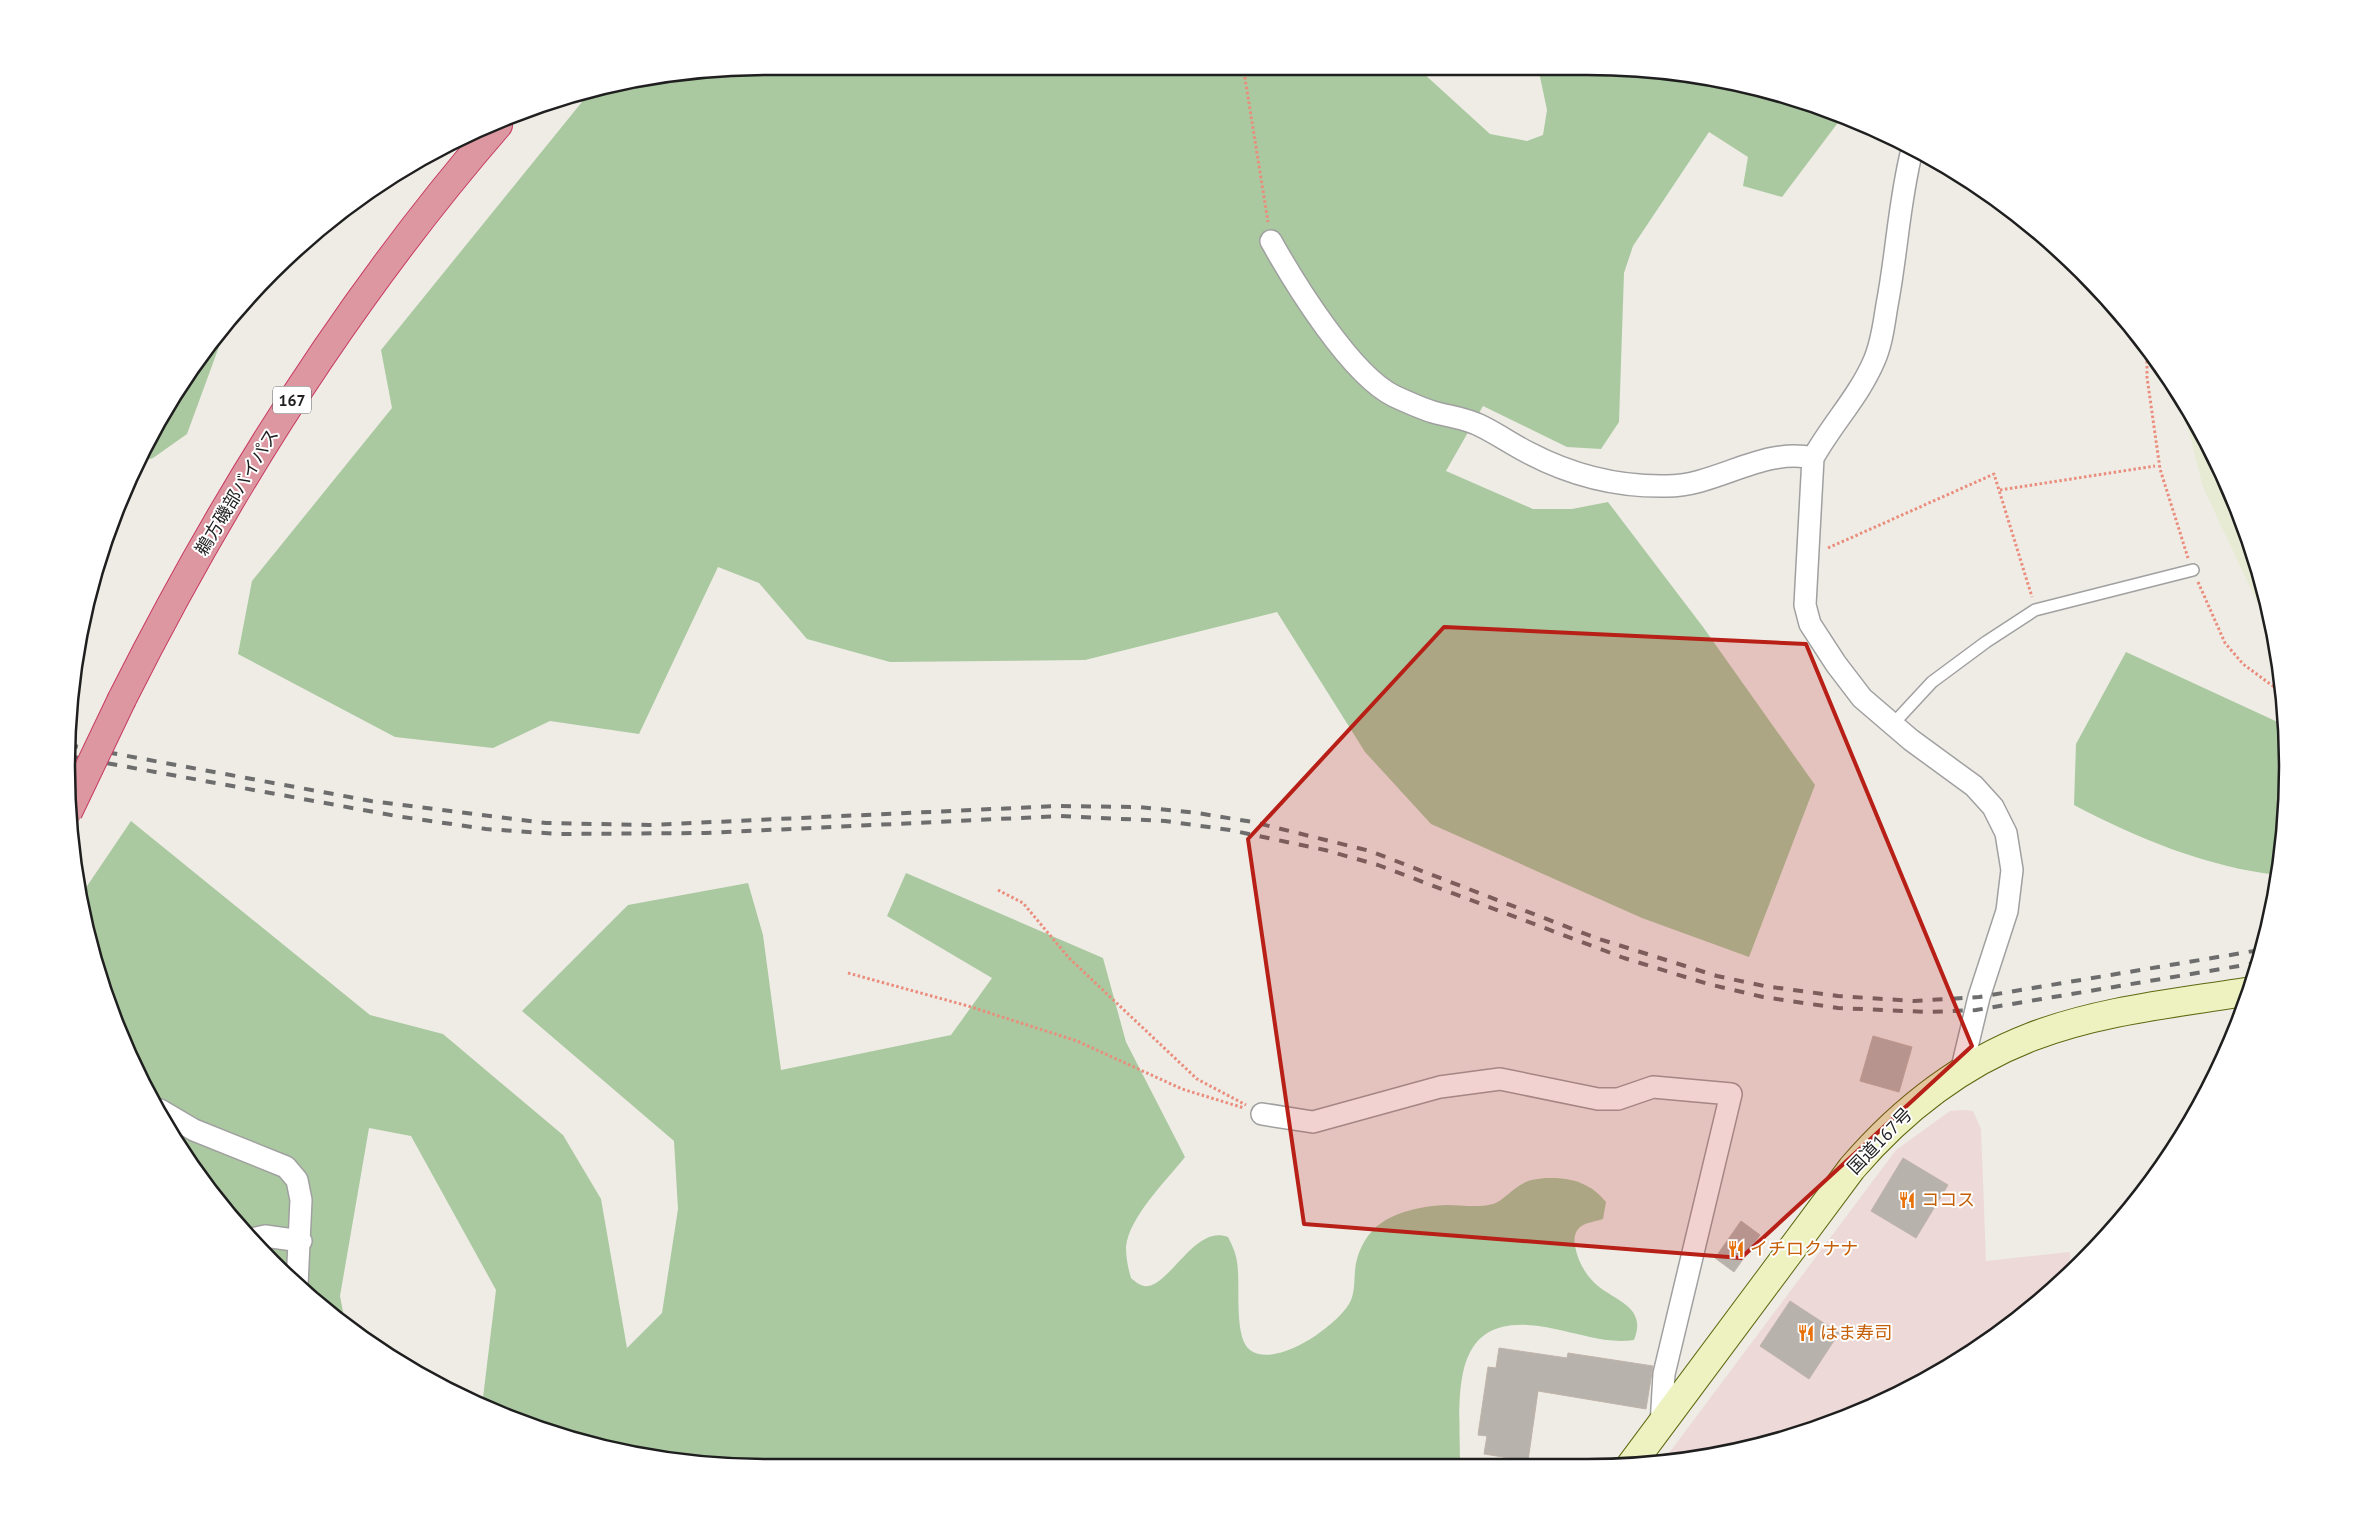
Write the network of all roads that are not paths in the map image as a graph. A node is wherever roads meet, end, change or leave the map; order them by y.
1 (491, 133) edge
2 (1911, 156) edge
3 (1271, 241) road end
4 (1813, 458) junction
5 (2193, 570) road end
6 (1893, 724) junction
7 (76, 796) edge
8 (2240, 994) edge
9 (1961, 1072) junction
10 (1262, 1114) road end
11 (170, 1116) edge
12 (260, 1237) edge
13 (301, 1241) junction
14 (299, 1275) edge
15 (1661, 1425) junction
16 (1636, 1458) edge

1 - 7 highway, 鵜方磯部バイパス / 167, bridge
2 - 4 street
3 - 4 street
4 - 6 street
5 - 6 lane
6 - 9 street
8 - 9 street, 国道167号
9 - 15 street, 国道167号
10 - 15 street
11 - 13 street
12 - 13 street
13 - 14 street
15 - 16 street, 国道167号

